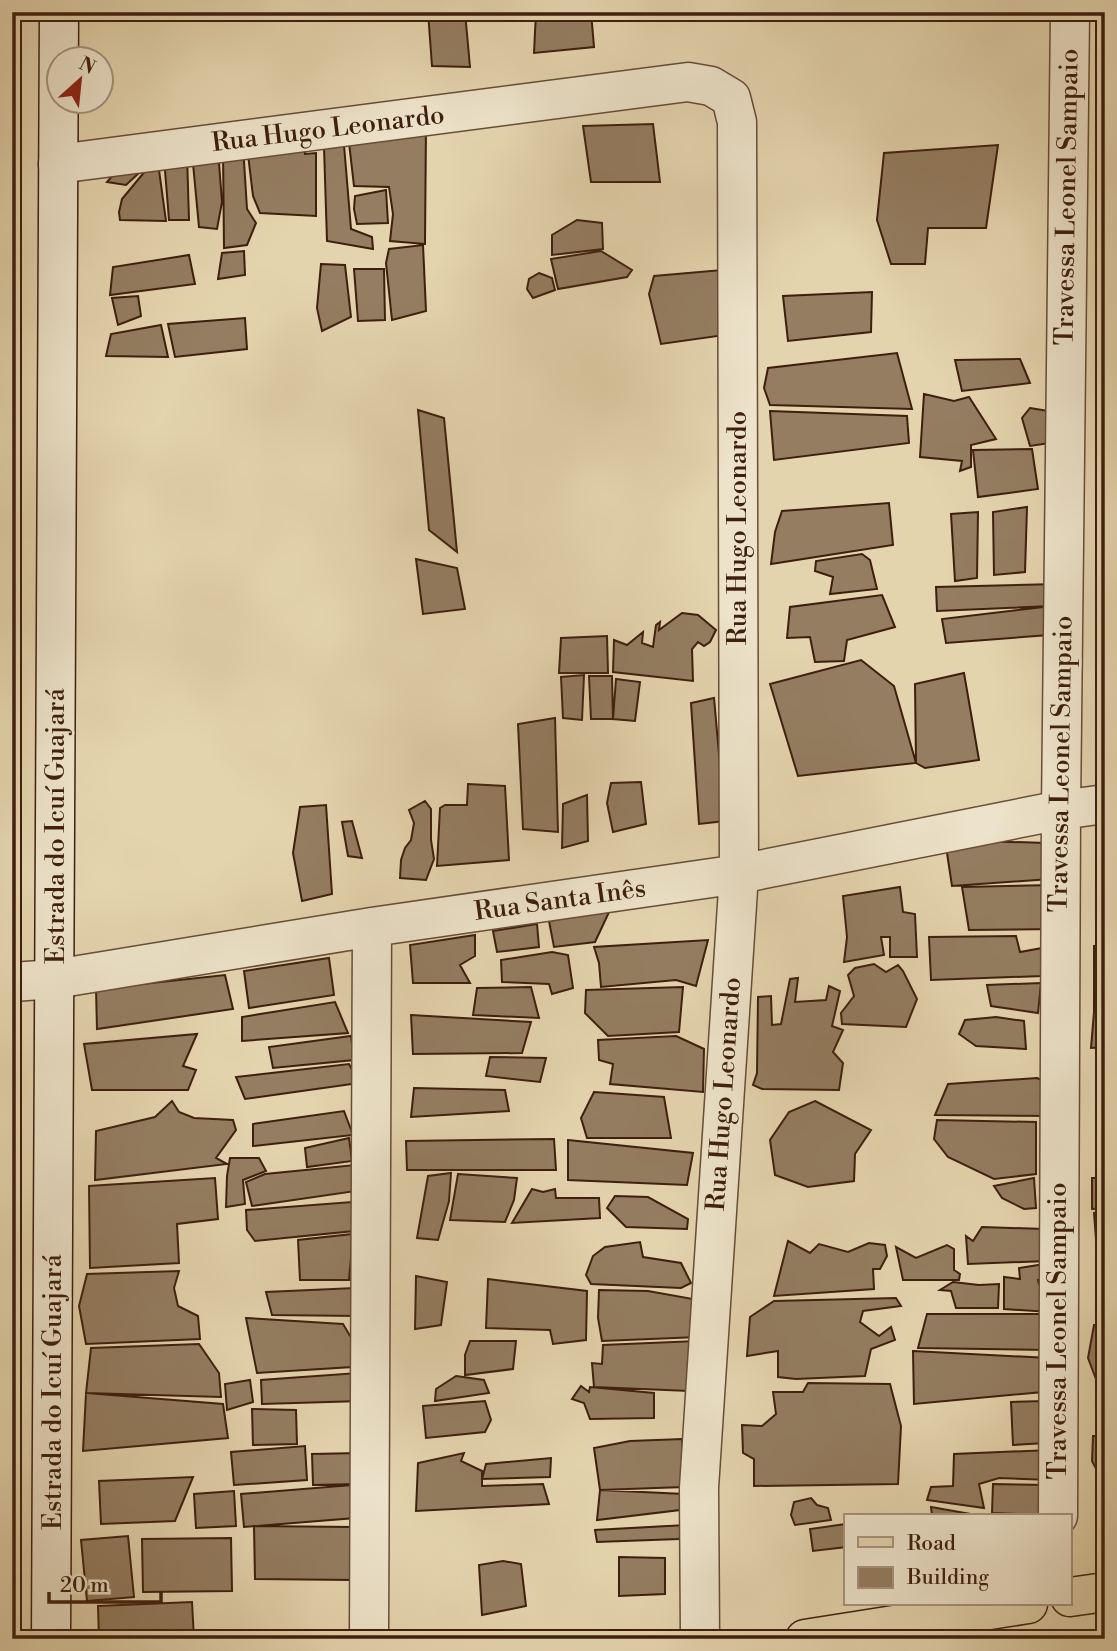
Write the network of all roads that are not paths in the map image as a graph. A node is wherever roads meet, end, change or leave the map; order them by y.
1 (59, 12) edge
2 (1070, 12) edge
3 (58, 164) junction
4 (1105, 804) edge
5 (1060, 810) junction
6 (739, 874) junction
7 (372, 927) junction
8 (55, 979) junction
9 (12, 982) edge
10 (1058, 1514) edge
11 (1105, 1592) edge
12 (1072, 1597) edge
13 (1016, 1606) edge
14 (826, 1637) edge
15 (51, 1639) edge
16 (369, 1639) edge
17 (700, 1639) edge

1 - 3 street, Estrada do Icuí Guajará
2 - 5 street, Travessa Leonel Sampaio
3 - 6 street, Rua Hugo Leonardo
3 - 8 street, Estrada do Icuí Guajará
4 - 5 street, Rua Santa Inês
5 - 6 street, Rua Santa Inês
5 - 10 street, Travessa Leonel Sampaio
6 - 7 street, Rua Santa Inês
6 - 17 street, Rua Hugo Leonardo
7 - 8 street, Rua Santa Inês
7 - 16 street
8 - 9 street, Rua Santa Inês
8 - 15 street, Estrada do Icuí Guajará
11 - 12 main road
13 - 14 main road

